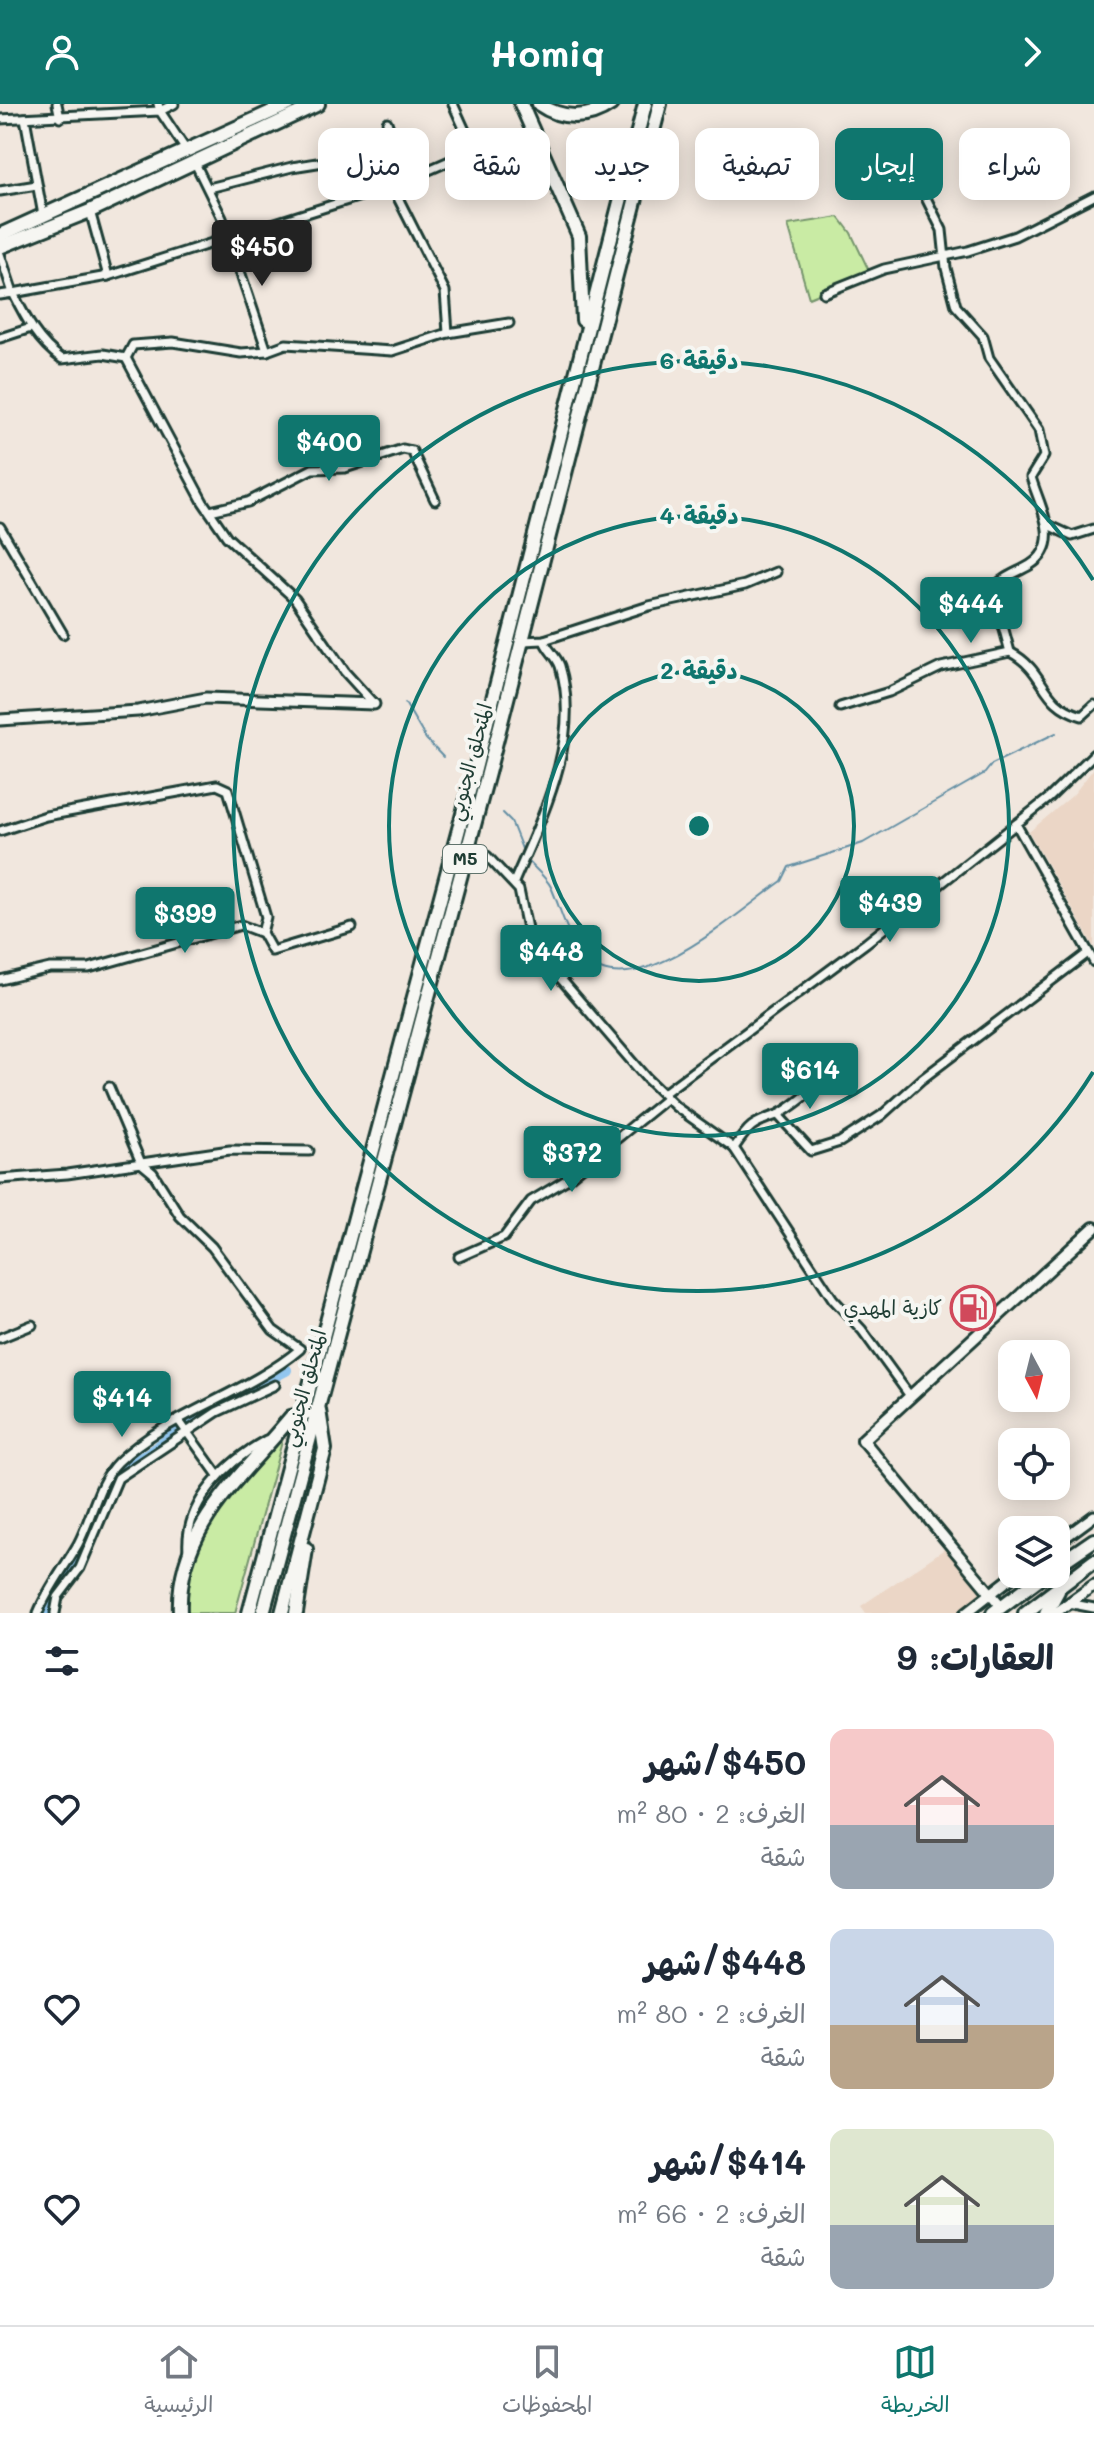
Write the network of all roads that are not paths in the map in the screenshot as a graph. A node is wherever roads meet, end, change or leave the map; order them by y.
1 (57, 104) edge
2 (174, 104) edge
3 (289, 104) edge
4 (318, 104) edge
5 (453, 104) edge
6 (521, 104) edge
7 (539, 104) edge
8 (611, 104) edge
9 (645, 104) edge
10 (660, 104) edge
11 (159, 108) edge
12 (25, 118) junction
13 (60, 118) junction
14 (0, 119) edge
15 (387, 122) dead end
16 (389, 128) edge
17 (462, 128) edge
18 (186, 150) junction
19 (195, 163) junction
20 (318, 163) edge
21 (37, 185) junction
22 (209, 188) junction
23 (0, 191) edge
24 (1094, 196) edge
25 (342, 200) edge
26 (399, 200) edge
27 (927, 200) edge
28 (90, 211) junction
29 (43, 215) junction
30 (0, 235) edge
31 (228, 236) junction
32 (0, 247) edge
33 (0, 254) edge
34 (945, 257) junction
35 (108, 276) junction
36 (13, 293) junction
37 (824, 293) dead end
38 (0, 295) edge
39 (509, 323) dead end
40 (31, 328) junction
41 (448, 333) junction
42 (0, 338) edge
43 (583, 339) junction
44 (267, 351) junction
45 (126, 358) junction
46 (435, 500) dead end
47 (210, 511) junction
48 (1048, 525) junction
49 (0, 527) edge
50 (1094, 529) edge
51 (776, 572) dead end
52 (63, 634) dead end
53 (544, 640) junction
54 (522, 641) junction
55 (1010, 652) junction
56 (374, 704) joint
57 (1094, 705) edge
58 (840, 707) dead end
59 (0, 720) edge
60 (1094, 754) edge
61 (1016, 824) junction
62 (0, 831) edge
63 (487, 856) dead end
64 (514, 882) junction
65 (352, 927) dead end
66 (262, 933) junction
67 (1088, 953) junction
68 (1094, 962) edge
69 (0, 980) edge
70 (818, 1086) dead end
71 (109, 1087) dead end
72 (666, 1095) junction
73 (778, 1115) junction
74 (734, 1148) junction
75 (309, 1151) dead end
76 (141, 1163) junction
77 (0, 1179) edge
78 (1094, 1228) edge
79 (459, 1257) dead end
80 (32, 1325) dead end
81 (0, 1338) edge
82 (275, 1385) dead end
83 (910, 1396) junction
84 (303, 1412) junction
85 (318, 1412) junction
86 (179, 1421) junction
87 (188, 1433) junction
88 (276, 1436) junction
89 (863, 1440) joint
90 (217, 1474) junction
91 (1094, 1516) edge
92 (308, 1517) junction
93 (1070, 1534) edge
94 (1094, 1540) edge
95 (188, 1551) junction
96 (1070, 1556) edge
97 (1094, 1561) edge
98 (1070, 1579) edge
99 (1094, 1585) edge
100 (998, 1588) edge
101 (1026, 1588) edge
102 (1058, 1588) edge
103 (1061, 1588) edge
104 (990, 1594) junction
105 (1068, 1603) junction
106 (1094, 1608) edge
107 (997, 1610) edge
108 (38, 1613) edge
109 (55, 1613) edge
110 (180, 1613) edge
111 (249, 1613) edge
112 (263, 1613) edge
113 (282, 1613) edge
114 (296, 1613) edge
115 (966, 1613) edge
116 (1025, 1613) edge
117 (1046, 1613) edge
118 (1055, 1613) edge

1 - 13 street
2 - 11 street
3 - 18 main road
4 - 19 main road
5 - 17 street
6 - 43 main road
7 - 8 main road
9 - 43 main road, المتحلق الجنوبي / M5
10 - 54 main road, المتحلق الجنوبي / M5
11 - 13 street
11 - 18 street
12 - 13 street
12 - 14 street
12 - 21 street
15 - 16 street
18 - 29 main road
19 - 22 street
19 - 28 main road
20 - 22 street
21 - 23 street
21 - 29 street
22 - 31 street
24 - 34 street
25 - 31 street
26 - 41 street
27 - 34 street
28 - 32 main road
28 - 35 street
29 - 30 main road
31 - 35 street
31 - 44 street
33 - 36 street
34 - 37 street
34 - 48 street
35 - 36 street
36 - 38 street
36 - 40 street
39 - 41 street
40 - 42 street
40 - 45 street
41 - 44 street
43 - 84 main road, المتحلق الجنوبي / M5
44 - 45 street
45 - 47 street
46 - 47 street
47 - 56 street
48 - 50 street
48 - 55 street
49 - 52 street
51 - 53 street
53 - 54 street
53 - 64 street
54 - 85 main road, المتحلق الجنوبي / M5
55 - 57 street
55 - 58 street
56 - 59 street
60 - 61 street
61 - 67 street
61 - 72 street
62 - 66 street
63 - 64 street
64 - 72 street
65 - 66 street
66 - 69 street
67 - 68 street
67 - 73 street
70 - 73 street
71 - 76 street
72 - 74 street
72 - 79 street
73 - 74 street
74 - 83 street
75 - 76 street
76 - 77 street
76 - 86 street
78 - 83 main road
80 - 81 street
82 - 87 street
83 - 89 main road
84 - 85 main road
84 - 88 main road
84 - 111 main road, المتحلق الجنوبي / M5
85 - 92 main road
85 - 112 main road, المتحلق الجنوبي / M5
86 - 87 street
86 - 108 street
87 - 90 street
87 - 109 street
88 - 90 street
88 - 95 main road
89 - 104 street
90 - 95 street
91 - 93 street
92 - 113 main road
92 - 114 main road
94 - 96 main road
95 - 110 main road
97 - 98 main road
99 - 105 street
100 - 104 street
101 - 107 main road
102 - 116 main road
103 - 117 main road
104 - 107 street
104 - 115 street
105 - 106 street
105 - 118 street

